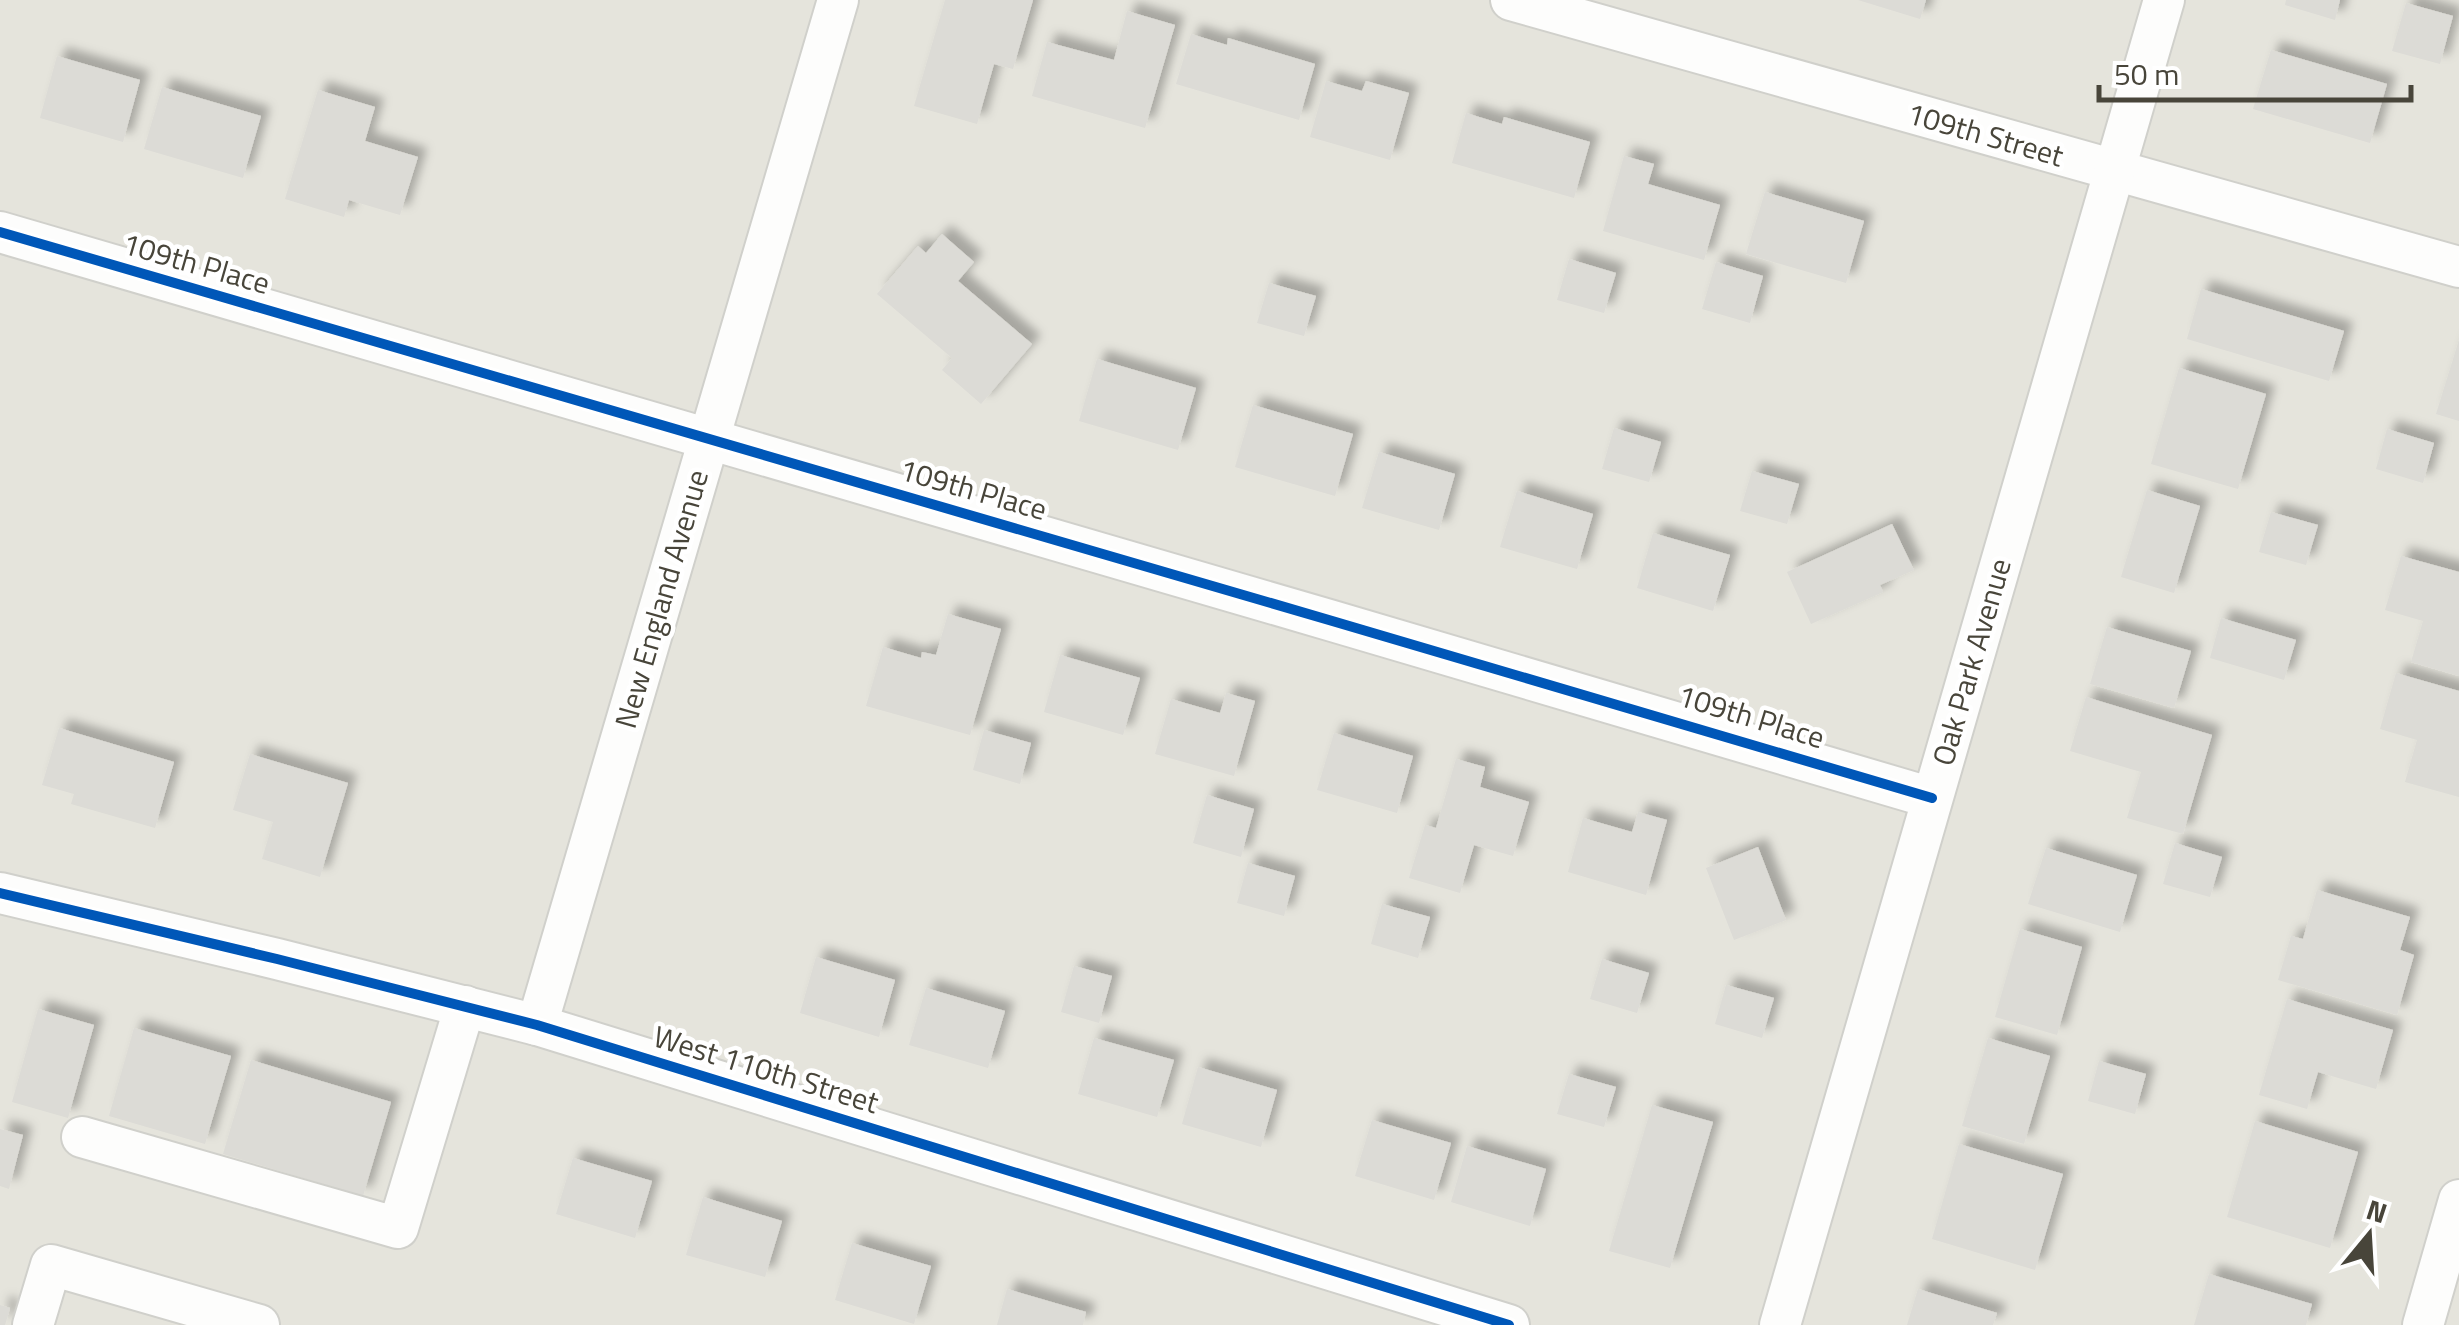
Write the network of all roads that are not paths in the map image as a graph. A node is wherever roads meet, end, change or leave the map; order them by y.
1 (838, 0) edge
2 (1511, 0) edge
3 (2164, 0) edge
4 (2114, 172) junction
5 (0, 232) edge
6 (2459, 267) edge
7 (708, 441) junction
8 (1932, 798) junction
9 (0, 892) edge
10 (465, 1006) junction
11 (537, 1025) junction
12 (82, 1137) dead end
13 (2459, 1200) edge
14 (34, 1325) edge
15 (259, 1325) edge
16 (1509, 1325) edge
17 (1780, 1325) edge
18 (2423, 1325) edge

1 - 7 street, New England Avenue
2 - 4 street, 109th Street
3 - 4 street, Oak Park Avenue
4 - 6 street, 109th Street
4 - 8 street, Oak Park Avenue
5 - 7 street, 109th Place
7 - 8 street, 109th Place
7 - 11 street, New England Avenue
8 - 17 street, Oak Park Avenue
9 - 10 street, West 110th Street
10 - 11 street, West 110th Street
10 - 12 street
11 - 16 street, West 110th Street
13 - 18 street
14 - 15 street

